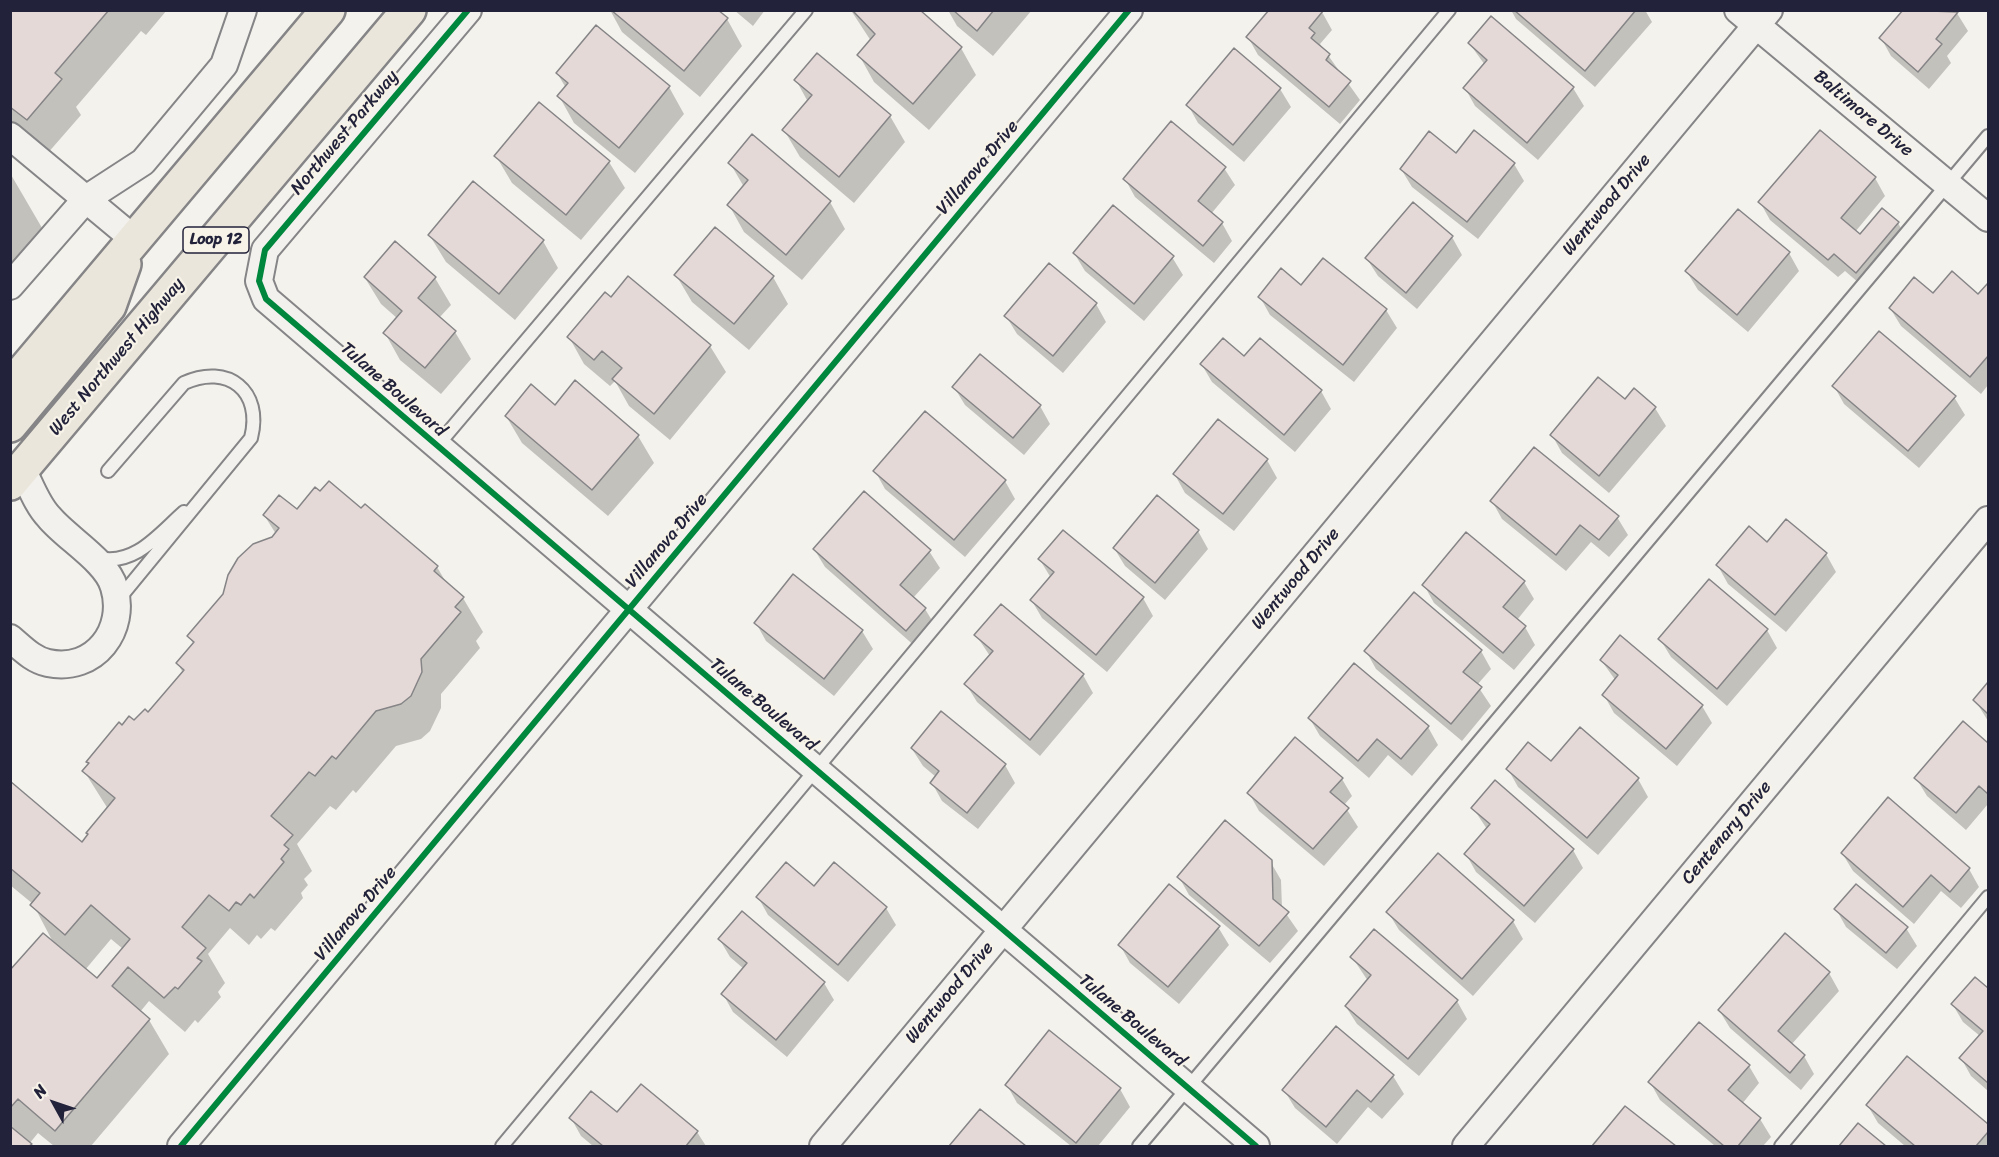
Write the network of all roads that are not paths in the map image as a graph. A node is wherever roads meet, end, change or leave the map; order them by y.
1 (243, 10) edge
2 (328, 10) edge
3 (409, 10) edge
4 (468, 10) edge
5 (806, 10) edge
6 (1130, 10) edge
7 (1449, 10) edge
8 (1754, 16) edge
9 (10, 136) edge
10 (1989, 136) edge
11 (1948, 184) junction
12 (86, 199) junction
13 (1989, 218) edge
14 (132, 243) junction
15 (259, 281) joint
16 (10, 286) edge
17 (10, 387) edge
18 (10, 425) edge
19 (436, 447) junction
20 (108, 471) dead end
21 (16, 476) edge
22 (214, 485) junction
23 (1989, 520) edge
24 (89, 556) junction
25 (118, 600) junction
26 (629, 610) junction
27 (10, 638) edge
28 (816, 770) junction
29 (1989, 897) edge
30 (1003, 931) junction
31 (1188, 1088) junction
32 (181, 1146) edge
33 (501, 1146) edge
34 (823, 1146) edge
35 (1139, 1146) edge
36 (1256, 1146) edge
37 (1466, 1146) edge
38 (1781, 1146) edge

1 - 12 street
2 - 14 main road
3 - 21 main road, West Northwest Highway / Loop 12
4 - 15 street, Northwest Parkway
5 - 19 lane
6 - 26 street, Villanova Drive
7 - 28 lane
8 - 11 street, Baltimore Drive
8 - 30 street, Wentwood Drive
9 - 12 street
10 - 11 lane
11 - 13 street, Baltimore Drive
11 - 31 lane
12 - 14 street
12 - 16 street
14 - 17 main road
14 - 18 main road
15 - 19 street, Tulane Boulevard
19 - 26 street, Tulane Boulevard
20 - 22 lane
21 - 24 street
22 - 24 lane
22 - 25 lane
23 - 37 street, Centenary Drive
24 - 25 street
25 - 27 street
26 - 28 street, Tulane Boulevard
26 - 32 street, Villanova Drive
28 - 30 street, Tulane Boulevard
28 - 33 lane
29 - 38 lane
30 - 31 street, Tulane Boulevard
30 - 34 street, Wentwood Drive
31 - 35 lane
31 - 36 street, Tulane Boulevard

